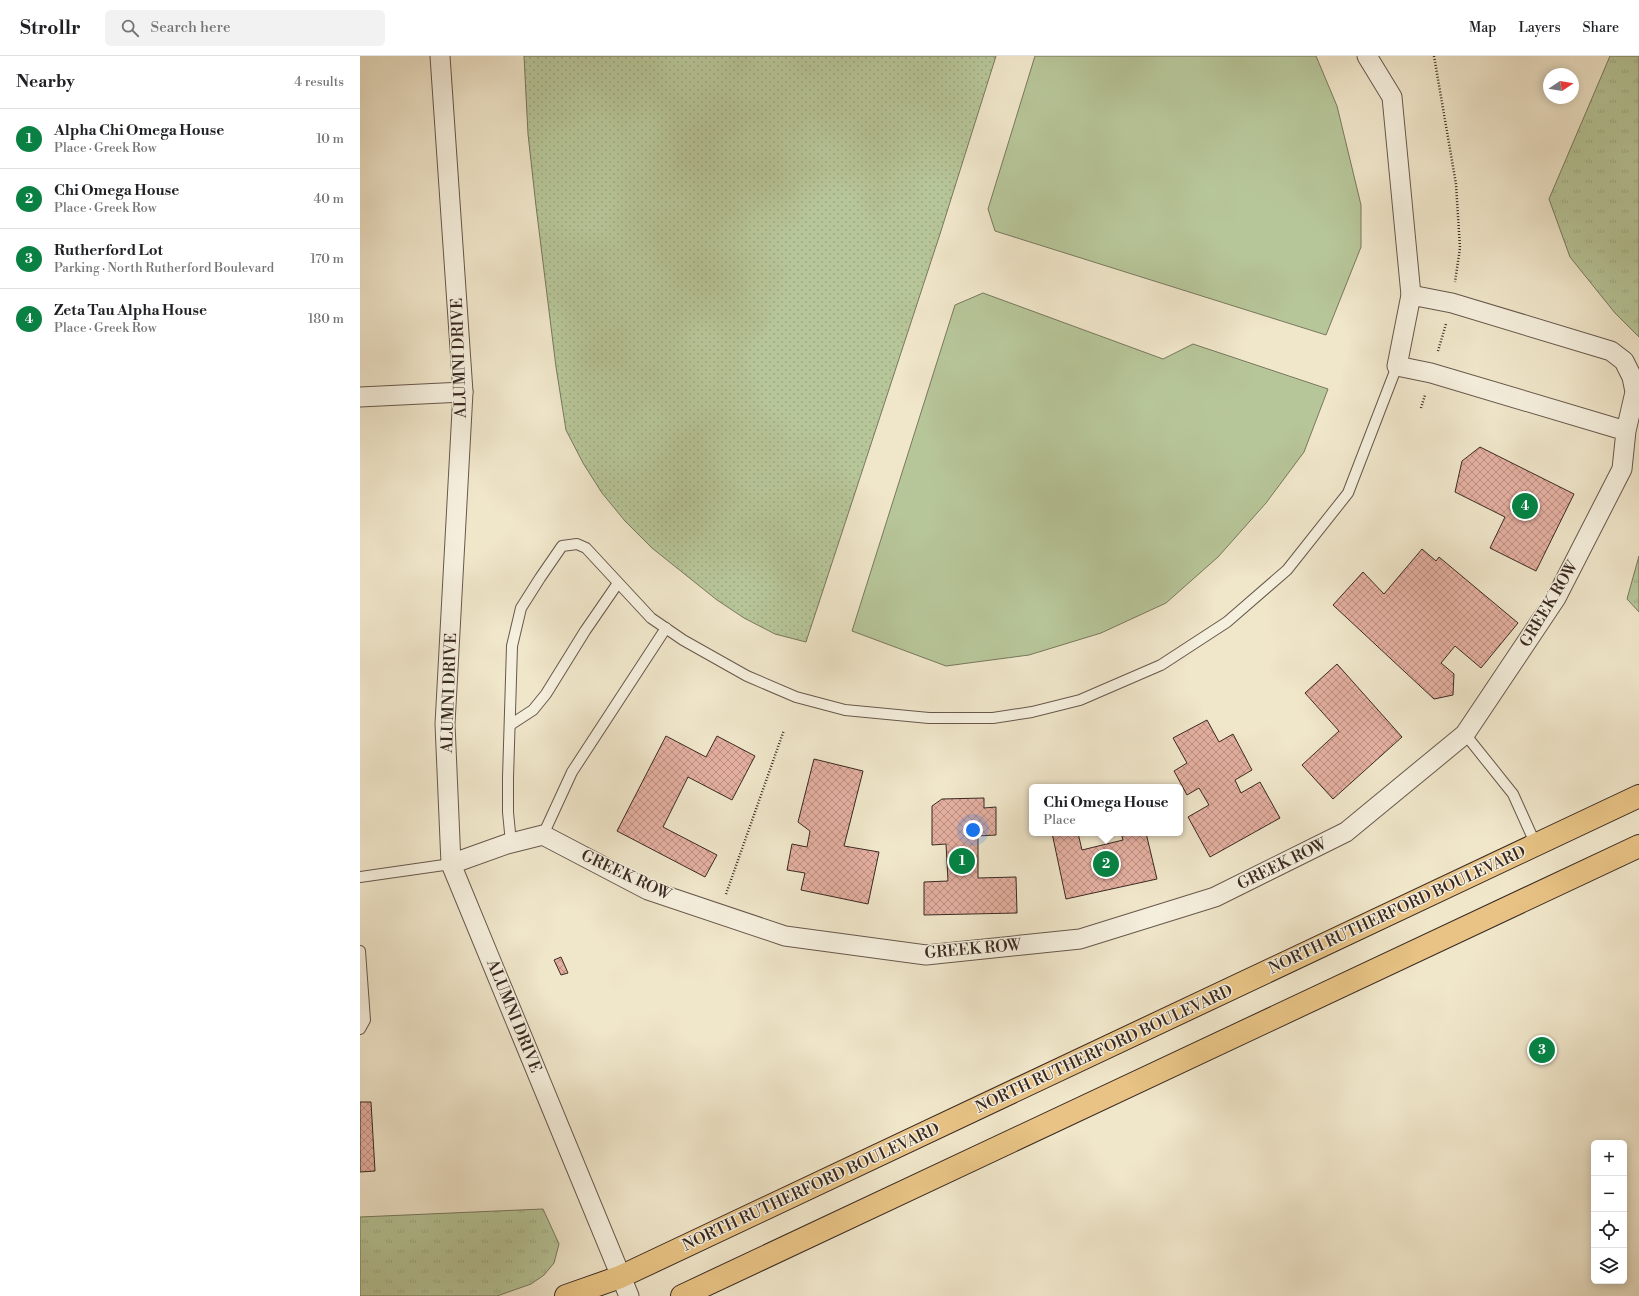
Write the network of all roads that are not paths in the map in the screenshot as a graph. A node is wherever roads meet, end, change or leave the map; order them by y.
1 (440, 56) edge
2 (1368, 56) edge
3 (1411, 295) junction
4 (1397, 366) junction
5 (463, 392) junction
6 (360, 397) edge
7 (1626, 431) junction
8 (618, 583) junction
9 (666, 628) junction
10 (510, 725) junction
11 (1465, 734) junction
12 (1639, 796) edge
13 (544, 835) junction
14 (511, 843) junction
15 (1536, 845) junction
16 (1639, 846) edge
17 (451, 864) junction
18 (360, 877) edge
19 (360, 950) edge
20 (360, 1029) edge
21 (625, 1286) edge
22 (566, 1296) edge
23 (682, 1296) edge

1 - 5 street, ALUMNI DRIVE
2 - 3 street
3 - 4 street
3 - 7 street
4 - 7 street
4 - 9 lane
5 - 6 street
5 - 17 street, ALUMNI DRIVE
7 - 11 street, GREEK ROW
8 - 9 lane
8 - 10 lane
8 - 10 lane
9 - 13 lane
10 - 14 lane
11 - 13 street, GREEK ROW
11 - 15 lane
12 - 15 main road, NORTH RUTHERFORD BOULEVARD
13 - 14 street
14 - 17 street
15 - 21 main road, NORTH RUTHERFORD BOULEVARD
16 - 23 main road
17 - 18 lane
17 - 21 street, ALUMNI DRIVE
19 - 20 lane
21 - 22 main road, NORTH RUTHERFORD BOULEVARD

